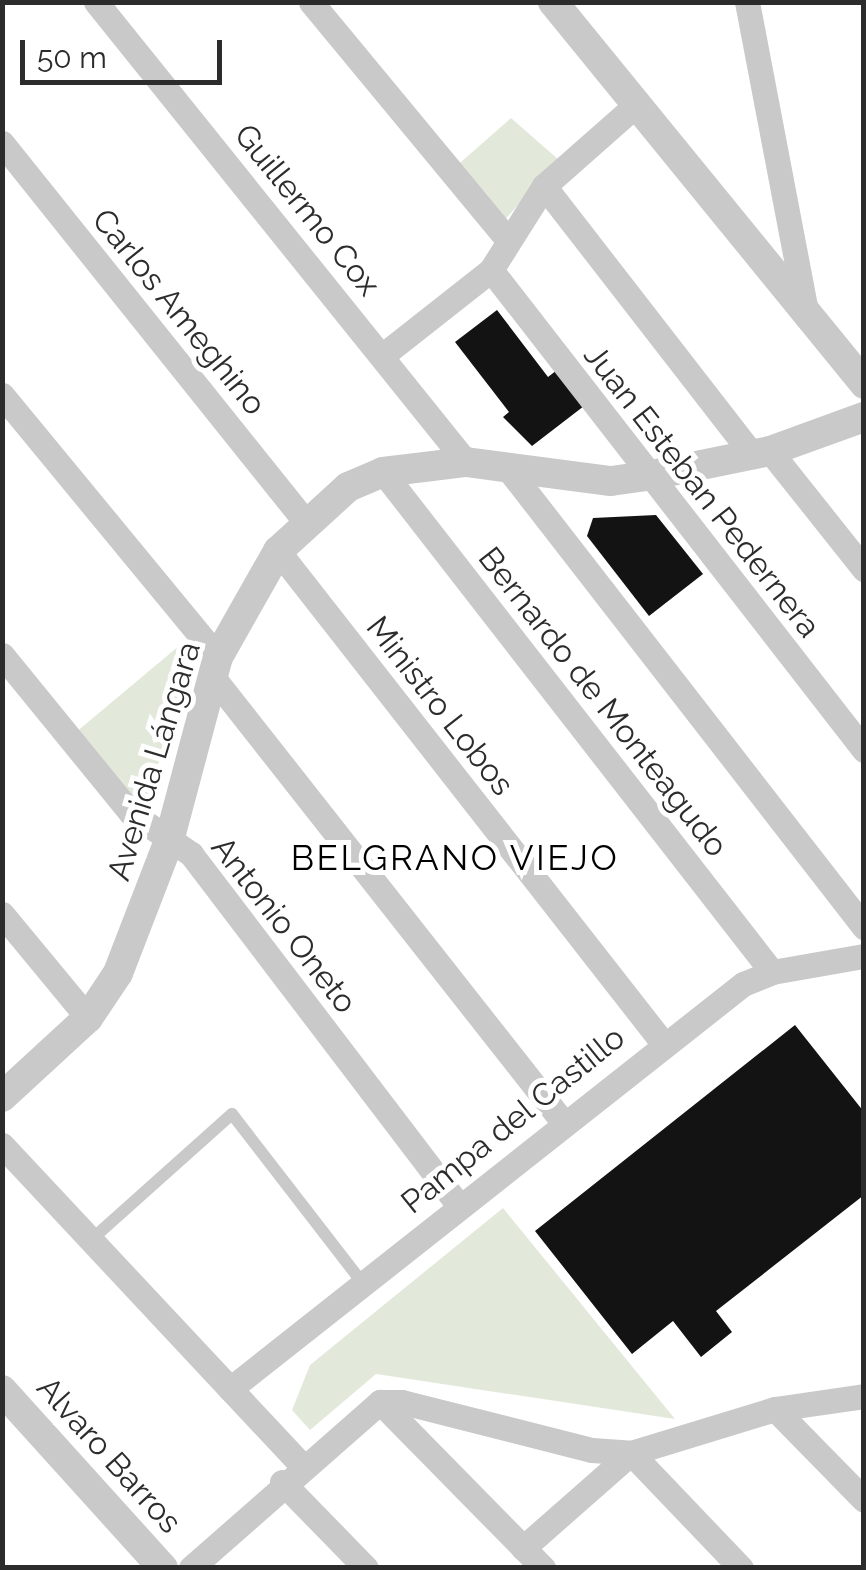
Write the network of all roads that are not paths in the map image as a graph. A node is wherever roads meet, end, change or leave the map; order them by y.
1 (96, 2) edge
2 (312, 2) edge
3 (553, 2) edge
4 (747, 2) edge
5 (636, 106) junction
6 (2, 143) edge
7 (544, 186) junction
8 (506, 238) junction
9 (490, 270) junction
10 (807, 317) junction
11 (384, 355) junction
12 (864, 384) edge
13 (2, 396) edge
14 (864, 417) edge
15 (761, 452) junction
16 (466, 462) junction
17 (506, 466) junction
18 (383, 472) junction
19 (647, 476) junction
20 (306, 521) junction
21 (278, 550) junction
22 (864, 569) edge
23 (2, 655) edge
24 (215, 666) junction
25 (864, 750) edge
26 (170, 841) junction
27 (2, 914) edge
28 (864, 928) edge
29 (864, 956) edge
30 (772, 972) junction
31 (88, 1018) junction
32 (663, 1043) junction
33 (2, 1096) edge
34 (563, 1122) junction
35 (2, 1145) edge
36 (459, 1206) junction
37 (91, 1240) junction
38 (362, 1282) junction
39 (230, 1389) junction
40 (2, 1390) edge
41 (864, 1396) edge
42 (380, 1402) junction
43 (775, 1410) junction
44 (631, 1452) junction
45 (292, 1473) junction
46 (864, 1500) edge
47 (524, 1548) junction
48 (163, 1568) edge
49 (191, 1568) edge
50 (366, 1568) edge
51 (543, 1568) edge
52 (741, 1568) edge

1 - 11 street, Guillermo Cox
2 - 8 street
3 - 5 street
4 - 10 street
5 - 7 street
5 - 10 street
6 - 20 street, Carlos Ameghino
7 - 8 street
7 - 15 street
8 - 9 street
9 - 11 street
9 - 19 street, Juan Esteban Pedernera
10 - 12 street
11 - 16 street, Guillermo Cox
13 - 24 street
14 - 15 street, Avenida Lángara
15 - 19 street, Avenida Lángara
15 - 22 street
16 - 17 street, Avenida Lángara
16 - 18 street, Avenida Lángara
17 - 19 street, Avenida Lángara
17 - 28 street
18 - 20 street, Avenida Lángara
18 - 30 street, Bernardo de Monteagudo
19 - 25 street, Juan Esteban Pedernera
20 - 21 street, Avenida Lángara
21 - 24 street, Avenida Lángara
21 - 32 street, Ministro Lobos
23 - 26 street, Antonio Oneto
24 - 26 street, Avenida Lángara
24 - 34 street
26 - 31 street, Avenida Lángara
26 - 36 street, Antonio Oneto
27 - 31 street
29 - 30 street, Pampa del Castillo
30 - 32 street, Pampa del Castillo
31 - 33 street, Avenida Lángara
32 - 34 street, Pampa del Castillo
34 - 36 street, Pampa del Castillo
35 - 37 street
36 - 38 street, Pampa del Castillo
37 - 38 lane
37 - 39 street
38 - 39 street, Pampa del Castillo
39 - 45 street
40 - 48 street, Alvaro Barros
41 - 43 street
42 - 44 street
42 - 45 street
42 - 47 street
43 - 44 street
43 - 46 street
44 - 47 street
44 - 52 street
45 - 49 street
45 - 50 street
47 - 51 street

